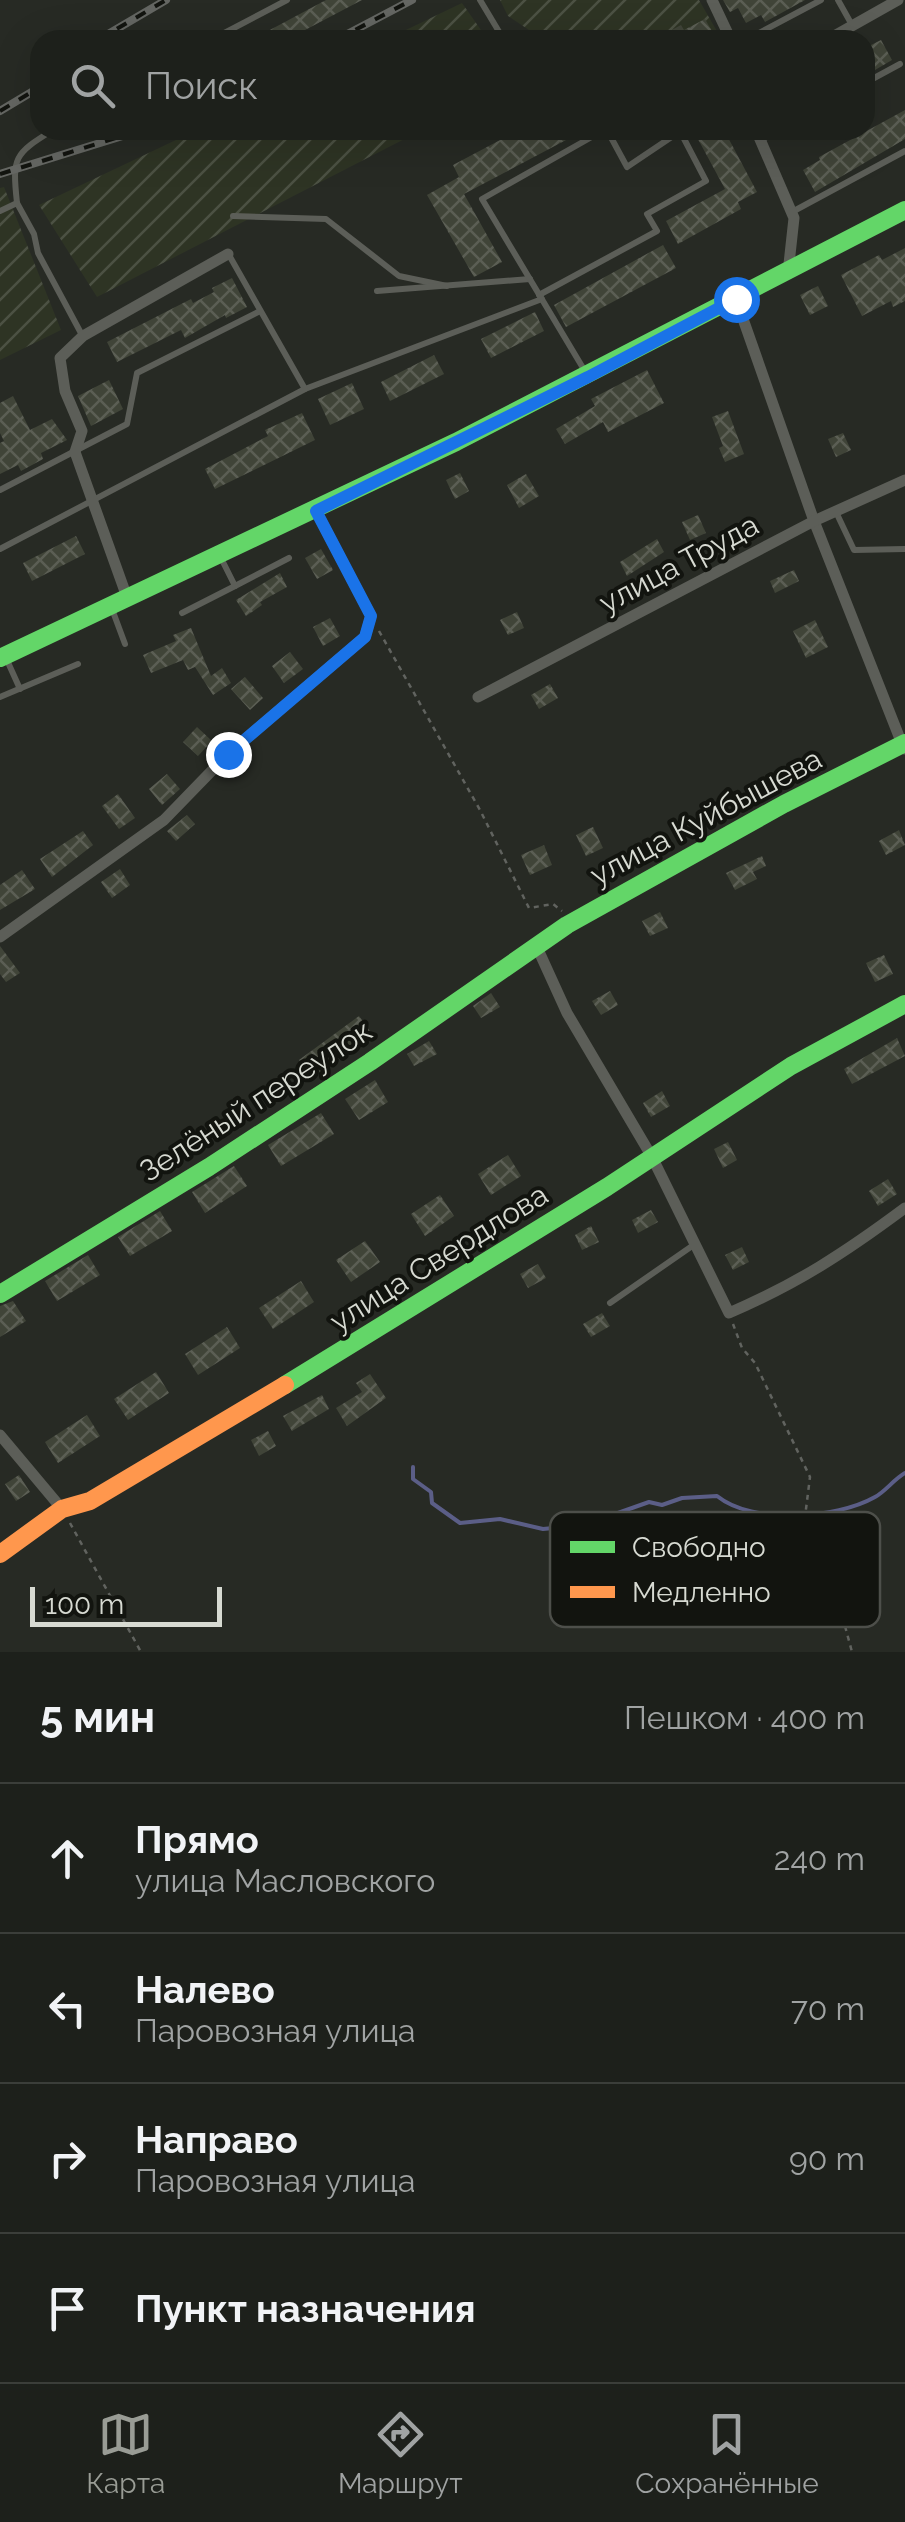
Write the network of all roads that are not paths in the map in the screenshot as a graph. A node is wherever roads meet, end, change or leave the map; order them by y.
1 (287, 0) edge
2 (480, 0) edge
3 (712, 0) edge
4 (821, 0) edge
5 (838, 0) edge
6 (898, 0) edge
7 (852, 26) junction
8 (229, 30) edge
9 (498, 30) edge
10 (727, 30) edge
11 (765, 30) edge
12 (845, 30) edge
13 (900, 64) dead end
14 (875, 78) edge
15 (37, 140) edge
16 (588, 140) edge
17 (612, 140) edge
18 (668, 140) edge
19 (686, 140) edge
20 (760, 140) edge
21 (905, 151) edge
22 (17, 203) junction
23 (905, 210) edge
24 (0, 211) edge
25 (792, 212) junction
26 (234, 216) dead end
27 (228, 254) joint
28 (788, 273) junction
29 (530, 279) junction
30 (447, 286) junction
31 (377, 291) dead end
32 (540, 297) junction
33 (736, 299) junction
34 (260, 311) junction
35 (83, 336) junction
36 (588, 377) junction
37 (305, 389) junction
38 (75, 452) junction
39 (905, 480) edge
40 (0, 490) edge
41 (93, 502) junction
42 (316, 511) junction
43 (836, 511) junction
44 (814, 521) junction
45 (905, 548) edge
46 (0, 549) edge
47 (221, 556) junction
48 (288, 558) dead end
49 (235, 586) junction
50 (120, 604) junction
51 (182, 613) dead end
52 (124, 644) dead end
53 (2, 657) edge
54 (78, 664) dead end
55 (20, 689) junction
56 (478, 697) dead end
57 (0, 698) edge
58 (904, 747) edge
59 (0, 937) edge
60 (536, 945) junction
61 (905, 1004) edge
62 (652, 1157) junction
63 (905, 1208) edge
64 (696, 1244) junction
65 (0, 1294) edge
66 (610, 1303) dead end
67 (0, 1435) edge
68 (62, 1509) junction
69 (0, 1554) edge

1 - 8 lane
2 - 9 lane
3 - 10 street
4 - 11 lane
5 - 7 lane
6 - 7 street
7 - 12 street
13 - 14 lane
15 - 22 lane
16 - 29 lane
17 - 18 lane
19 - 32 lane
20 - 25 street
21 - 25 lane
22 - 24 lane
22 - 35 lane
23 - 28 street
25 - 28 street
26 - 30 lane
27 - 34 lane
27 - 35 street
28 - 33 street
29 - 30 lane
29 - 32 lane
30 - 31 lane
32 - 36 lane
32 - 37 lane
33 - 36 street
33 - 44 street
34 - 37 lane
34 - 38 lane
35 - 38 street
36 - 42 street
37 - 41 lane
38 - 40 lane
38 - 41 street
39 - 43 street, улица Труда
41 - 46 lane
41 - 50 street
42 - 47 street
42 - 59 street
43 - 44 street, улица Труда
43 - 45 lane
44 - 56 street, улица Труда
44 - 58 street
47 - 49 lane
47 - 50 street
48 - 49 lane
49 - 51 lane
50 - 52 lane
50 - 53 street
53 - 55 lane
54 - 55 lane
55 - 57 lane
58 - 60 street, улица Куйбышева
60 - 62 street
60 - 65 street, Зелёный переулок
61 - 62 street, улица Свердлова
62 - 64 street
62 - 68 street, улица Свердлова
63 - 64 street
64 - 66 lane
67 - 68 street
68 - 69 street, улица Свердлова

